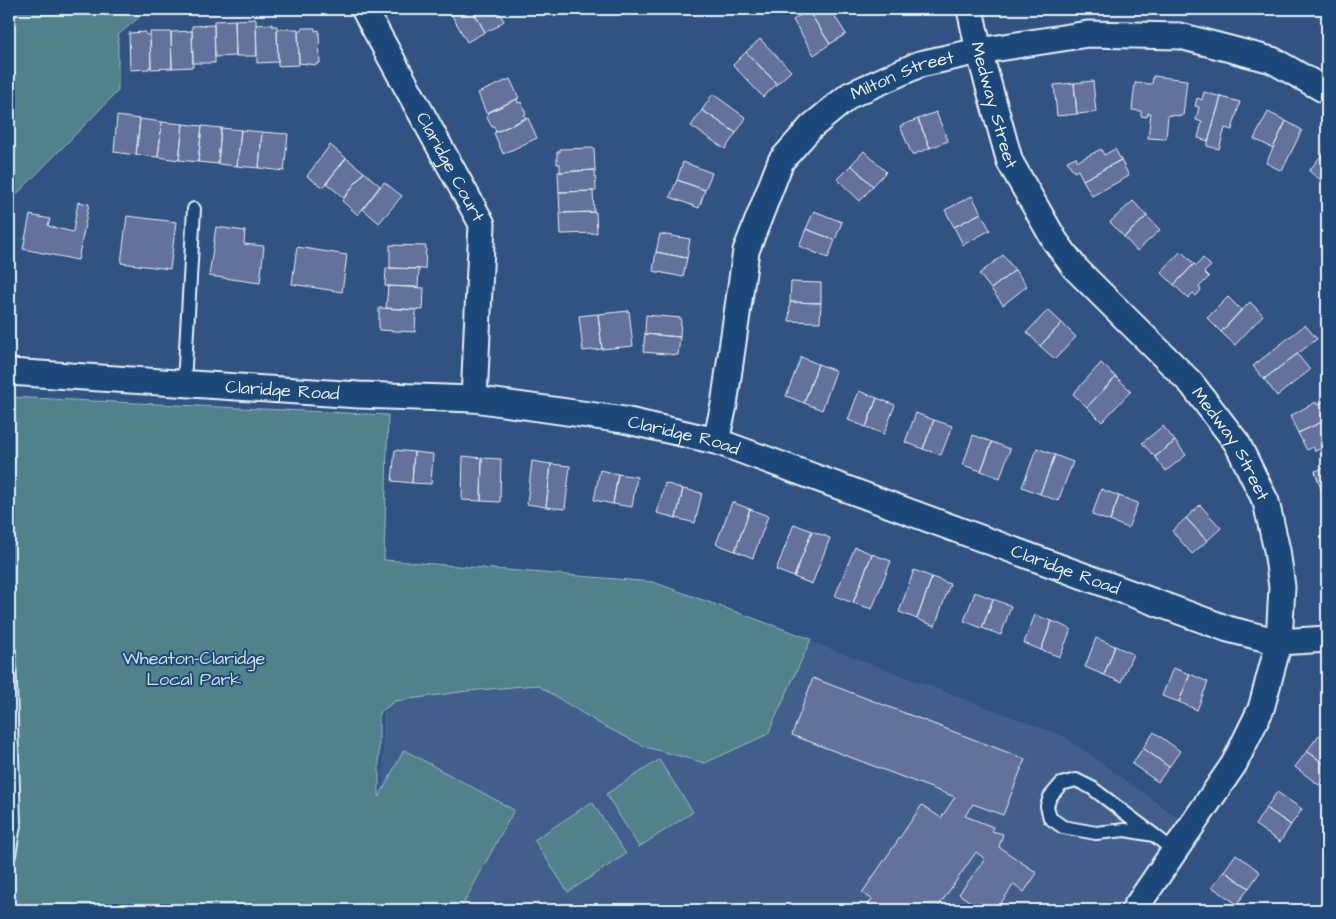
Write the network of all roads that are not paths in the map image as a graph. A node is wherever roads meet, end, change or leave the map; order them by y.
1 (364, 9) edge
2 (970, 9) edge
3 (979, 52) junction
4 (1327, 91) edge
5 (194, 209) dead end
6 (9, 372) edge
7 (184, 383) junction
8 (474, 400) junction
9 (716, 441) junction
10 (1327, 639) edge
11 (1279, 642) junction
12 (9, 652) edge
13 (1154, 835) junction
14 (1174, 852) junction
15 (9, 855) edge
16 (1134, 910) edge

1 - 8 street, Claridge Court
2 - 3 street, Medway Street
3 - 4 street, Milton Street
3 - 9 street, Milton Street
3 - 11 street, Medway Street
5 - 7 lane
6 - 7 street, Claridge Road
7 - 8 street, Claridge Road
8 - 9 street, Claridge Road
9 - 11 street, Claridge Road
10 - 11 street, Claridge Road
11 - 14 street, Medway Street
12 - 15 lane
13 - 13 lane
13 - 14 lane
14 - 16 street, Medway Street

